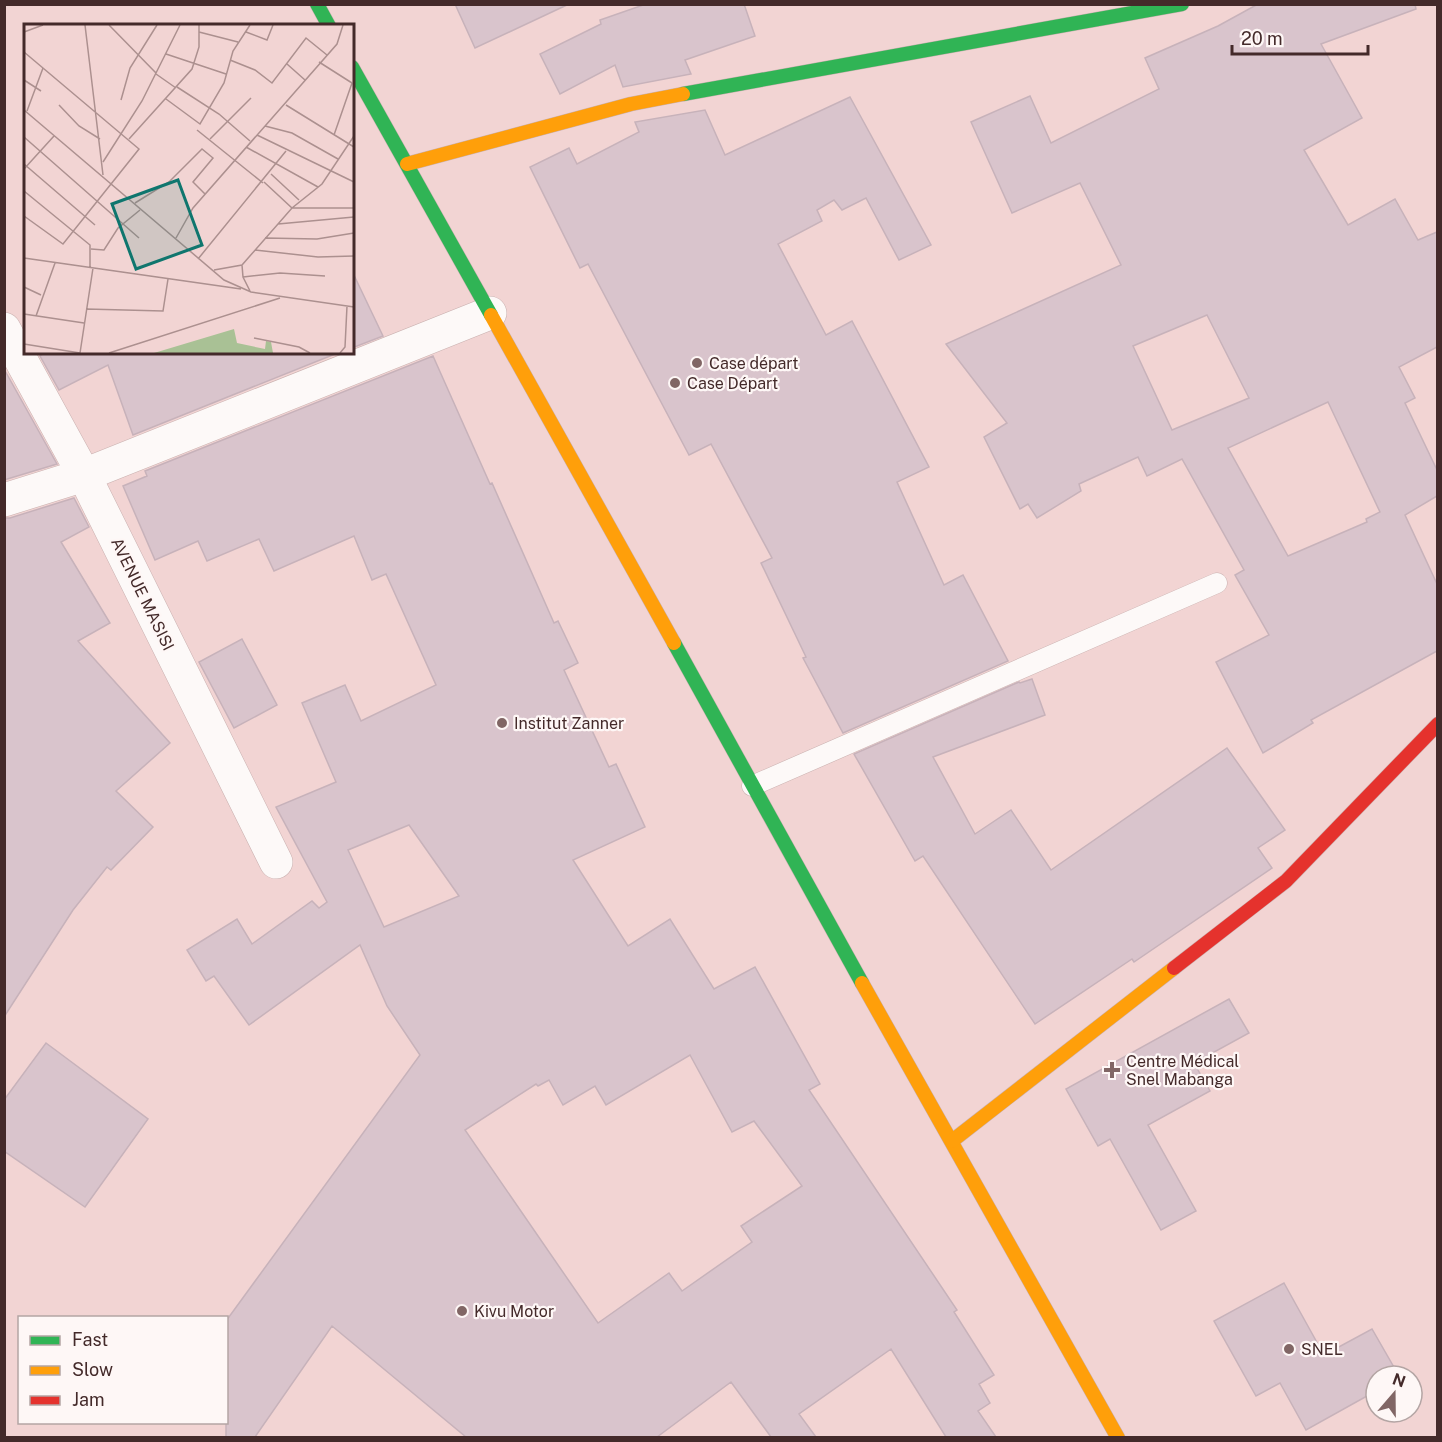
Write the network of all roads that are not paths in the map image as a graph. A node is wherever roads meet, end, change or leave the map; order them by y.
1 (317, 4) edge
2 (1182, 4) edge
3 (328, 24) edge
4 (354, 71) edge
5 (407, 164) junction
6 (490, 312) junction
7 (4, 330) edge
8 (84, 475) junction
9 (4, 500) edge
10 (1217, 584) dead end
11 (1437, 724) edge
12 (752, 786) junction
13 (276, 862) dead end
14 (952, 1141) junction
15 (1118, 1437) edge

1 - 3 main road
2 - 5 main road
4 - 5 main road
5 - 6 main road
6 - 8 street
6 - 12 main road
7 - 8 street, AVENUE MASISI
8 - 9 street
8 - 13 street, AVENUE MASISI
10 - 12 lane
11 - 14 main road
12 - 14 main road
14 - 15 main road

